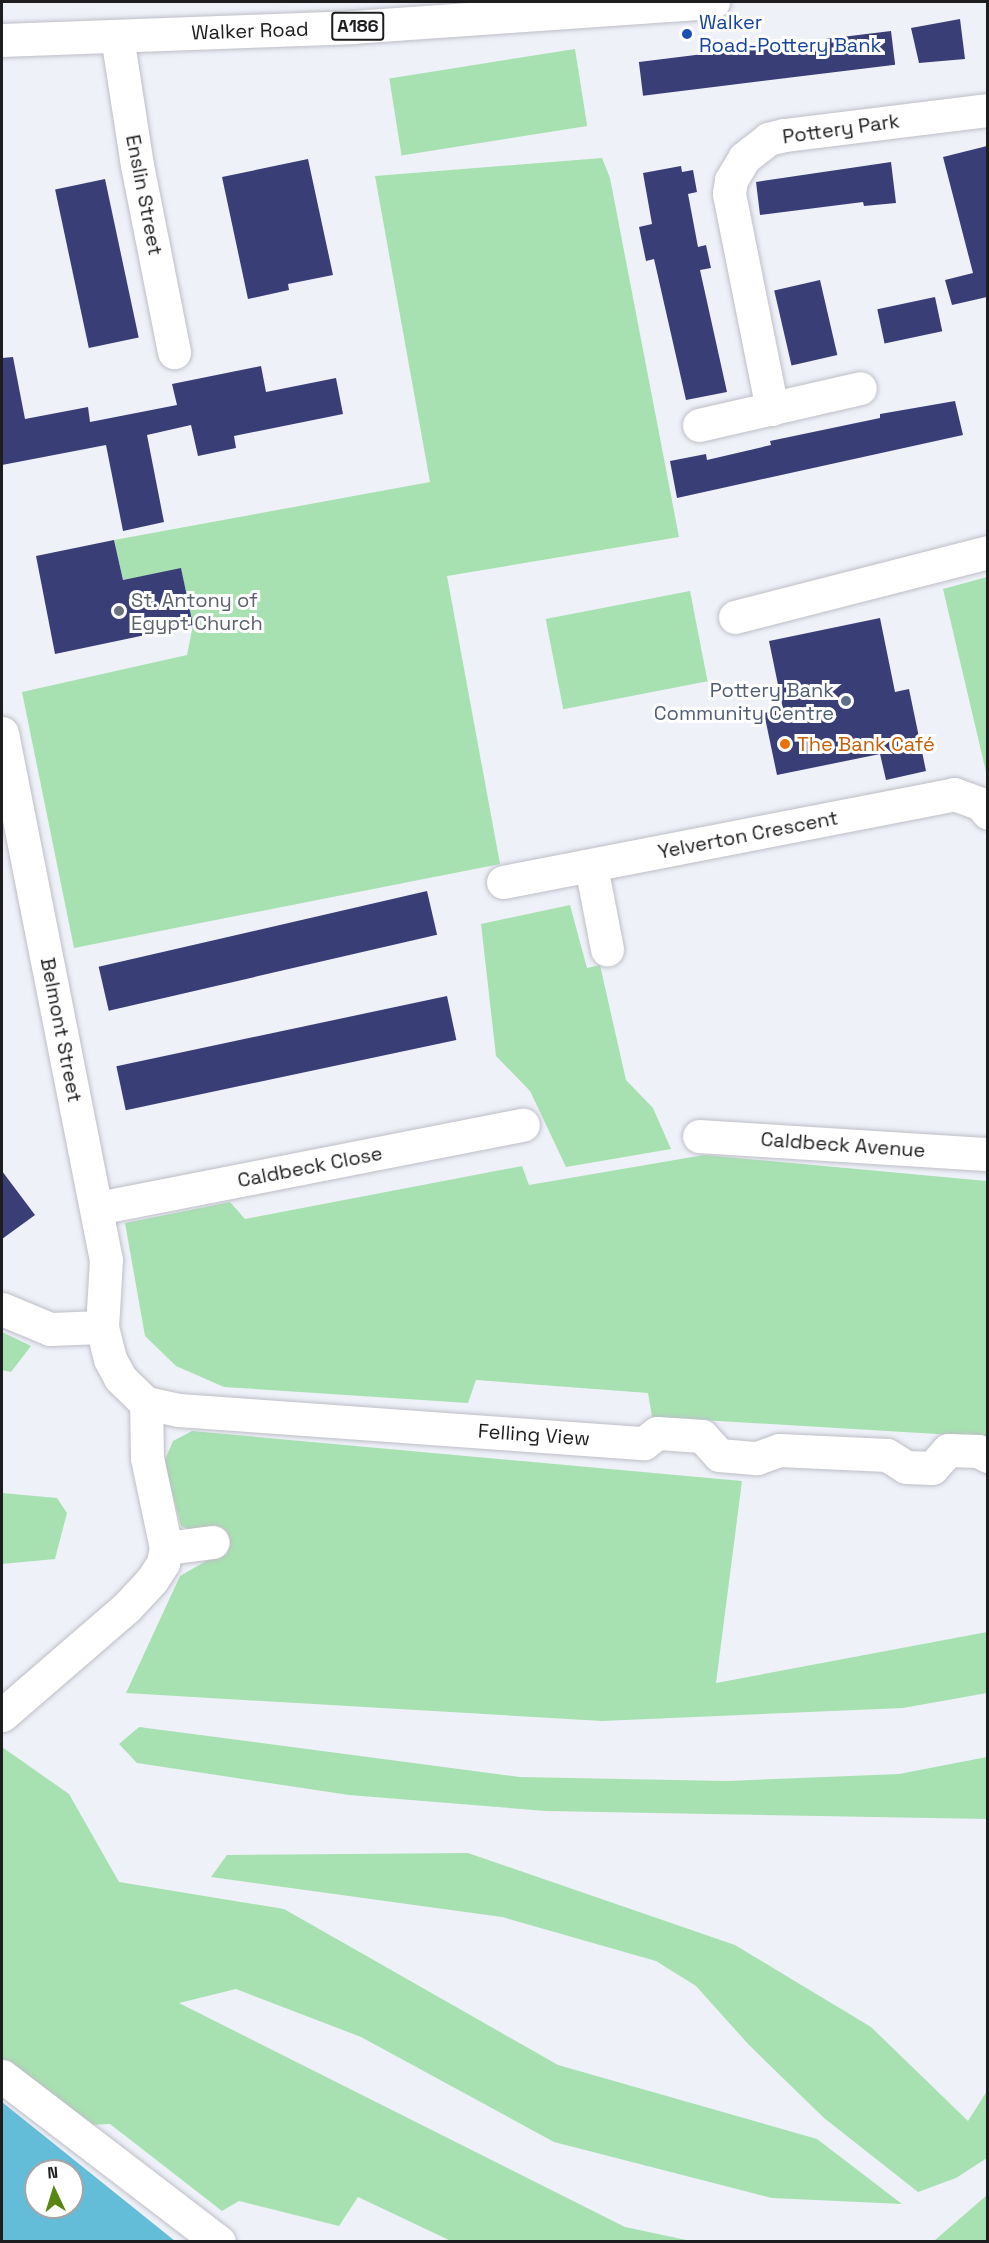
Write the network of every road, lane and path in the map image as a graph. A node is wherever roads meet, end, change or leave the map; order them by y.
1 (713, 2) edge
2 (117, 36) junction
3 (2, 40) edge
4 (987, 110) edge
5 (174, 352) dead end
6 (860, 388) dead end
7 (772, 409) junction
8 (699, 425) dead end
9 (987, 552) edge
10 (735, 617) dead end
11 (2, 733) edge
12 (987, 813) edge
13 (591, 866) junction
14 (503, 882) dead end
15 (607, 949) dead end
16 (523, 1125) dead end
17 (699, 1136) dead end
18 (987, 1154) edge
19 (98, 1208) junction
20 (2, 1309) edge
21 (102, 1327) junction
22 (146, 1403) junction
23 (987, 1456) edge
24 (213, 1542) dead end
25 (166, 1548) junction
26 (2, 1715) edge
27 (2, 2076) edge
28 (219, 2241) edge

1 - 2 street, Walker Road / A186
2 - 3 street, Walker Road / A186
2 - 5 street, Enslin Street
4 - 7 street, Pottery Park
6 - 7 street
7 - 8 street
9 - 10 street
11 - 19 street, Belmont Street
12 - 13 street, Yelverton Crescent
13 - 14 street, Yelverton Crescent
13 - 15 street
16 - 19 street, Caldbeck Close
17 - 18 street, Caldbeck Avenue
19 - 21 street, Belmont Street
20 - 21 street
21 - 22 street
22 - 23 street, Felling View
22 - 25 street
24 - 25 street
25 - 26 street
27 - 28 street

